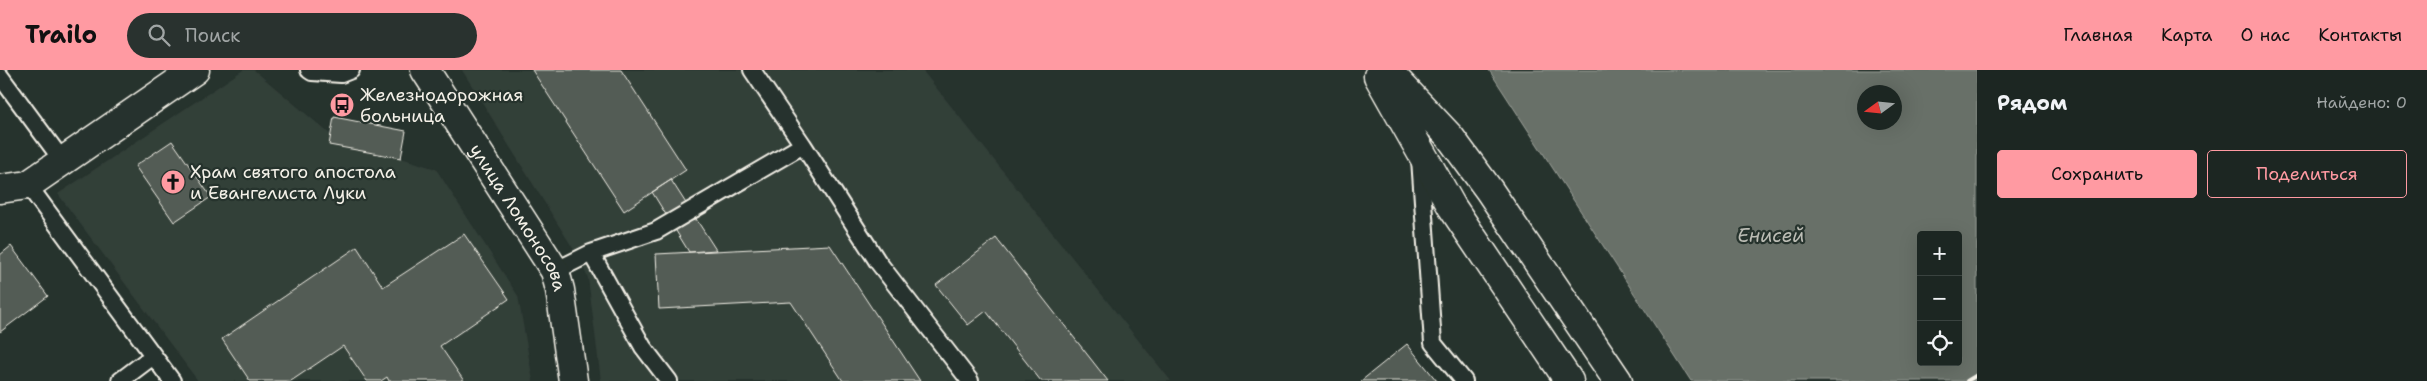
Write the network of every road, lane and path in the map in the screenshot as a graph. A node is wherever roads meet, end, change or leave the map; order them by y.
1 (195, 70) edge
2 (309, 70) edge
3 (351, 70) edge
4 (425, 70) edge
5 (752, 70) edge
6 (1375, 70) edge
7 (1387, 70) edge
8 (0, 76) edge
9 (803, 145) junction
10 (1420, 150) junction
11 (62, 160) junction
12 (28, 185) junction
13 (0, 189) edge
14 (592, 252) junction
15 (555, 270) junction
16 (153, 356) junction
17 (120, 381) edge
18 (142, 381) edge
19 (172, 381) edge
20 (573, 381) edge
21 (669, 381) edge
22 (970, 381) edge
23 (1464, 381) edge
24 (1568, 381) edge
25 (1618, 381) edge

1 - 11 main road
2 - 3 lane
4 - 15 main road, улица Ломоносова
5 - 9 lane
6 - 10 main road
7 - 25 main road
8 - 11 lane
9 - 14 lane
9 - 22 lane
10 - 23 lane
10 - 24 main road
11 - 12 main road
12 - 13 main road
12 - 16 lane
14 - 15 lane
14 - 21 lane
15 - 20 main road, улица Ломоносова
16 - 17 lane
16 - 18 lane
16 - 19 lane

